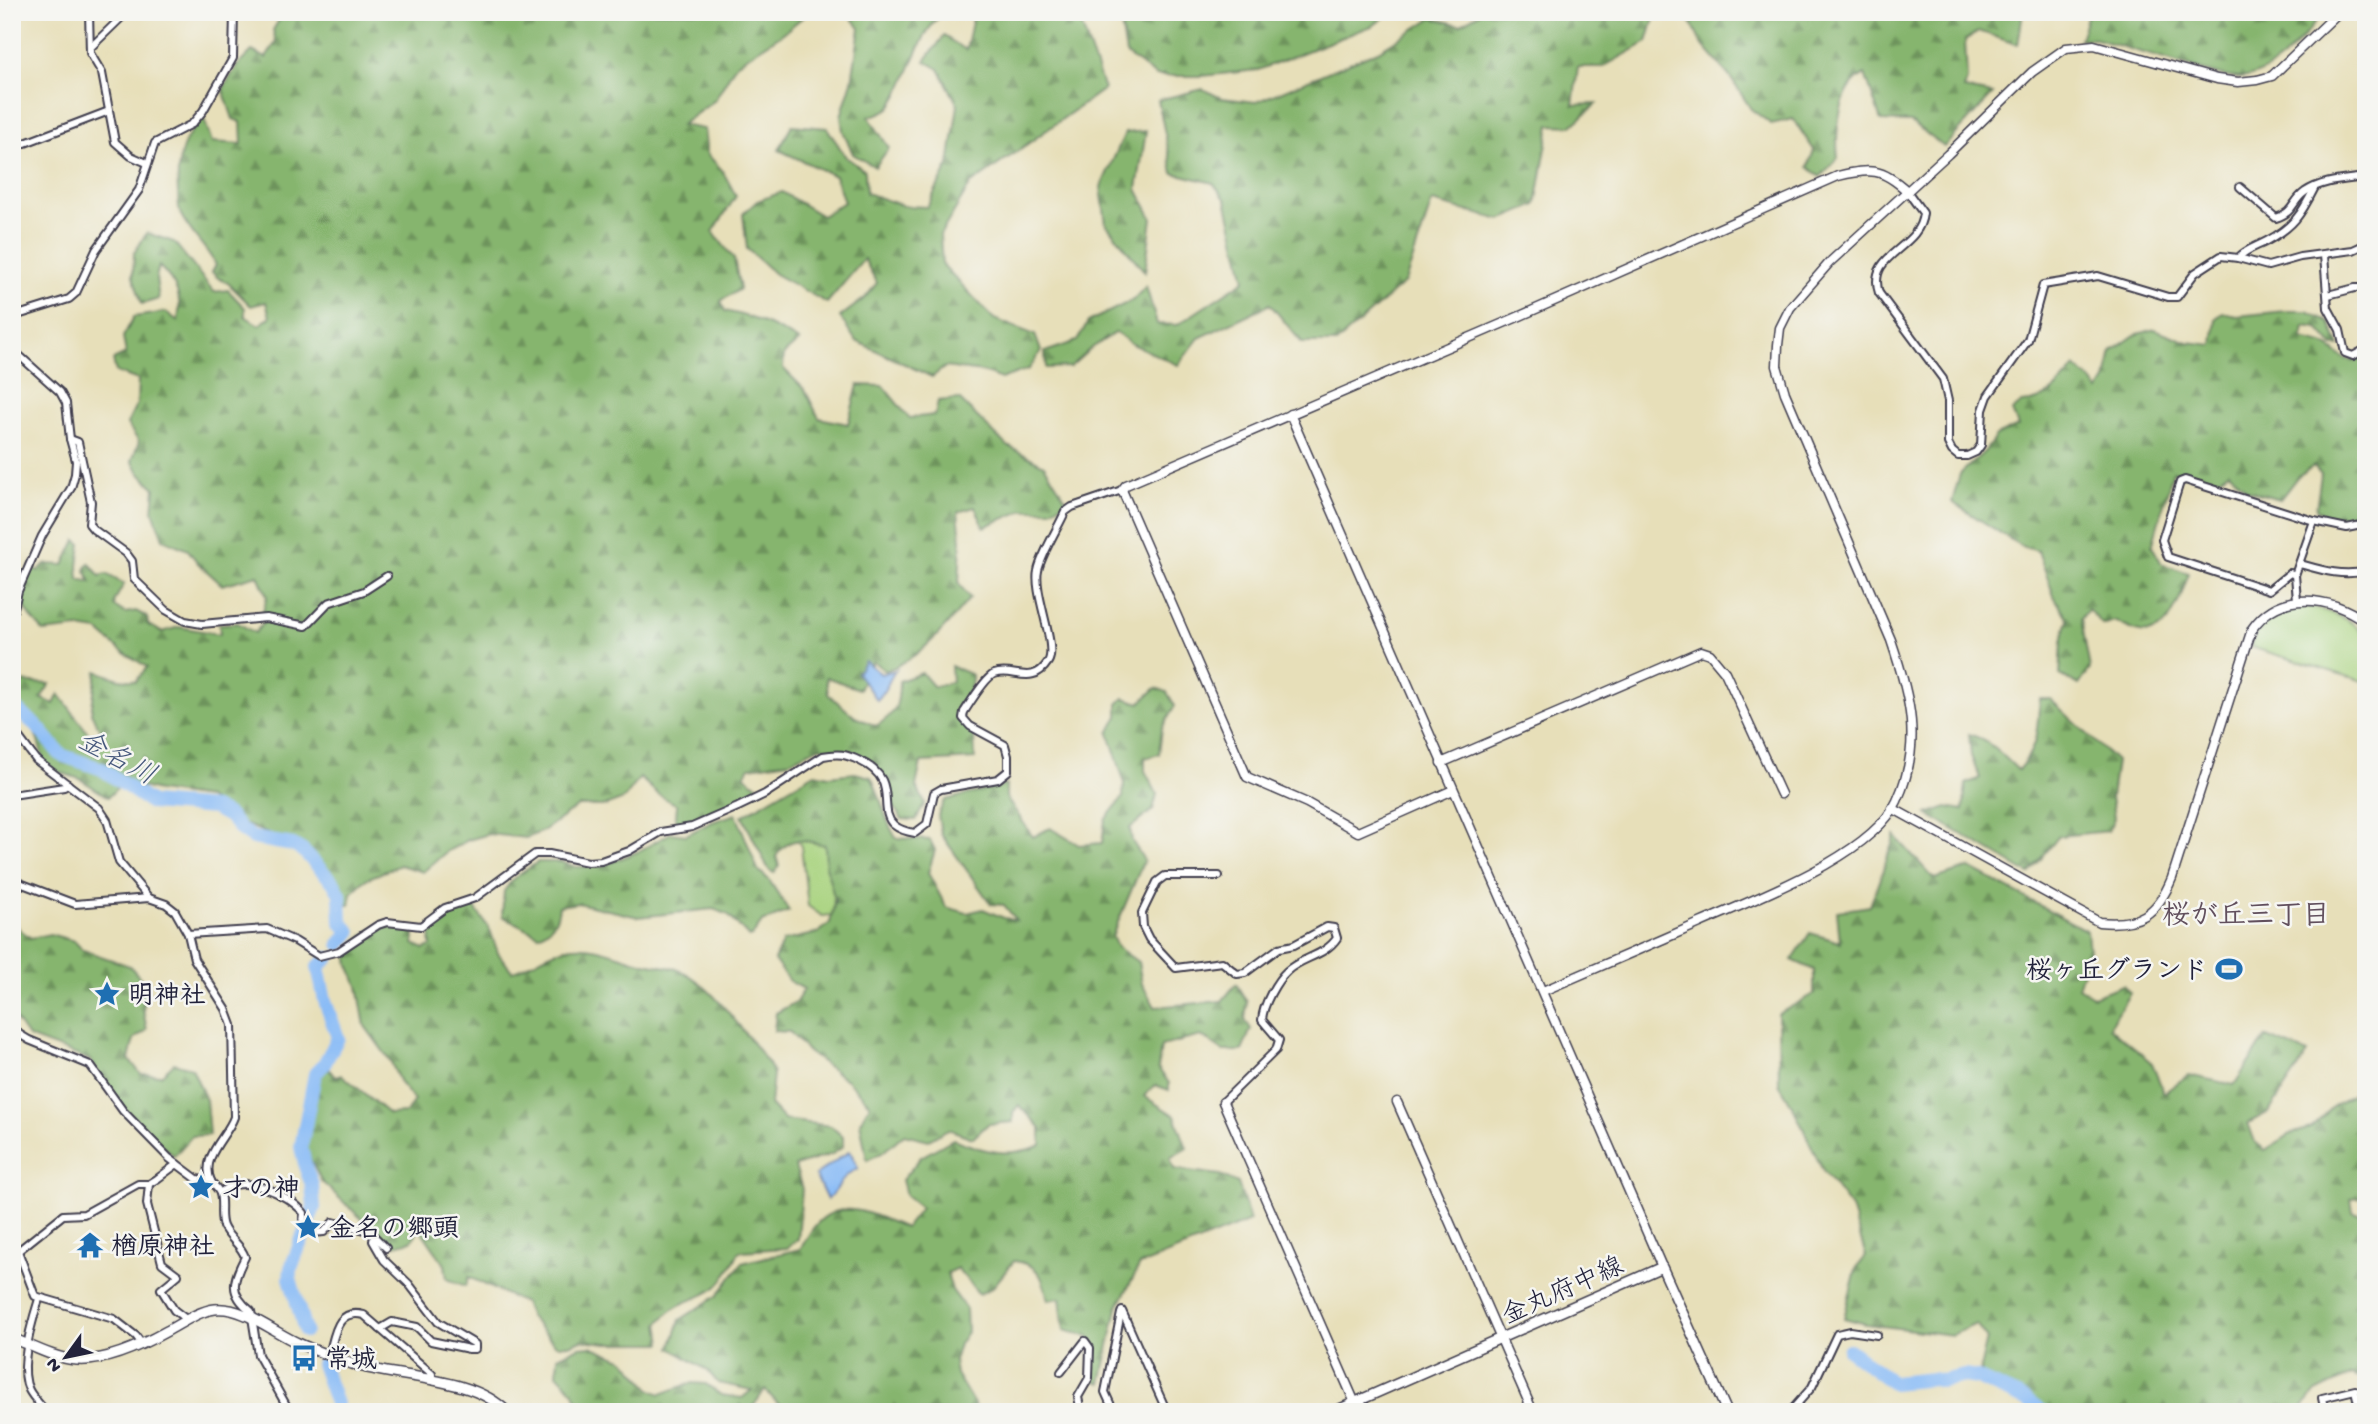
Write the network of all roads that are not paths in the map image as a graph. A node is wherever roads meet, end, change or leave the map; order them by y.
1 (89, 12) edge
2 (127, 12) edge
3 (234, 12) edge
4 (2339, 12) edge
5 (91, 47) junction
6 (109, 111) junction
7 (12, 148) edge
8 (147, 163) junction
9 (2366, 177) edge
10 (2240, 187) dead end
11 (2315, 187) junction
12 (1907, 191) junction
13 (2366, 244) edge
14 (2324, 255) junction
15 (2238, 258) junction
16 (2366, 288) edge
17 (2328, 295) junction
18 (12, 313) edge
19 (12, 349) edge
20 (2366, 349) edge
21 (1290, 414) junction
22 (70, 439) junction
23 (1122, 490) junction
24 (2314, 521) junction
25 (2366, 524) edge
26 (2300, 564) junction
27 (2366, 571) edge
28 (2295, 575) junction
29 (387, 576) dead end
30 (2297, 600) junction
31 (12, 617) edge
32 (2366, 622) edge
33 (12, 729) edge
34 (1441, 763) junction
35 (68, 784) junction
36 (1452, 790) junction
37 (1780, 794) dead end
38 (12, 796) edge
39 (1892, 808) junction
40 (1219, 876) dead end
41 (12, 880) edge
42 (149, 898) junction
43 (188, 934) junction
44 (1544, 991) junction
45 (12, 1024) edge
46 (1223, 1102) joint
47 (1397, 1102) dead end
48 (177, 1164) junction
49 (211, 1181) junction
50 (149, 1184) junction
51 (220, 1193) junction
52 (374, 1236) junction
53 (12, 1244) edge
54 (386, 1248) dead end
55 (18, 1251) junction
56 (1662, 1268) junction
57 (39, 1299) junction
58 (187, 1320) junction
59 (253, 1320) junction
60 (380, 1329) junction
61 (1877, 1335) dead end
62 (12, 1338) edge
63 (1502, 1338) junction
64 (27, 1344) junction
65 (142, 1344) junction
66 (329, 1355) junction
67 (1061, 1372) dead end
68 (432, 1381) junction
69 (1357, 1407) edge
70 (46, 1412) edge
71 (290, 1412) edge
72 (507, 1412) edge
73 (1081, 1412) edge
74 (1114, 1412) edge
75 (1167, 1412) edge
76 (1333, 1412) edge
77 (1533, 1412) edge
78 (1727, 1412) edge
79 (1790, 1412) edge
80 (2325, 1412) edge
81 (2360, 1412) edge

1 - 5 street
2 - 5 street
3 - 8 street
4 - 12 street
5 - 6 street
6 - 7 street
6 - 8 street
8 - 18 street
9 - 11 street
10 - 11 street
11 - 15 street
12 - 15 street
12 - 21 street
12 - 39 street
13 - 14 street
14 - 15 street
14 - 17 street
16 - 17 street
17 - 20 street
19 - 22 street
21 - 23 street
21 - 34 street
22 - 29 street
22 - 31 street
23 - 36 street
23 - 43 street
24 - 25 street
24 - 26 street
24 - 28 street
26 - 27 street
26 - 28 street
28 - 30 street
30 - 32 street
30 - 39 street
33 - 35 street
34 - 36 street
34 - 37 street
35 - 38 street
35 - 42 street
36 - 44 street
39 - 44 street
40 - 46 street
41 - 42 street
42 - 43 street
43 - 49 street
44 - 56 street
45 - 48 street
46 - 69 street
47 - 63 street
48 - 49 street
48 - 50 street
49 - 51 street
50 - 55 street
50 - 58 street
51 - 52 street
51 - 59 street
52 - 54 street
52 - 60 street
53 - 55 street
55 - 57 street
56 - 63 main road, 金丸府中線
56 - 78 main road, 金丸府中線
57 - 64 street
57 - 65 street
58 - 59 main road
58 - 65 main road
59 - 66 main road
59 - 71 street
60 - 66 street
60 - 68 street
61 - 79 street
62 - 64 main road
63 - 69 main road, 金丸府中線
63 - 77 street
64 - 65 main road
64 - 70 street
66 - 68 main road
67 - 73 street
68 - 72 main road
69 - 76 main road, 金丸府中線
74 - 75 street
80 - 81 street

